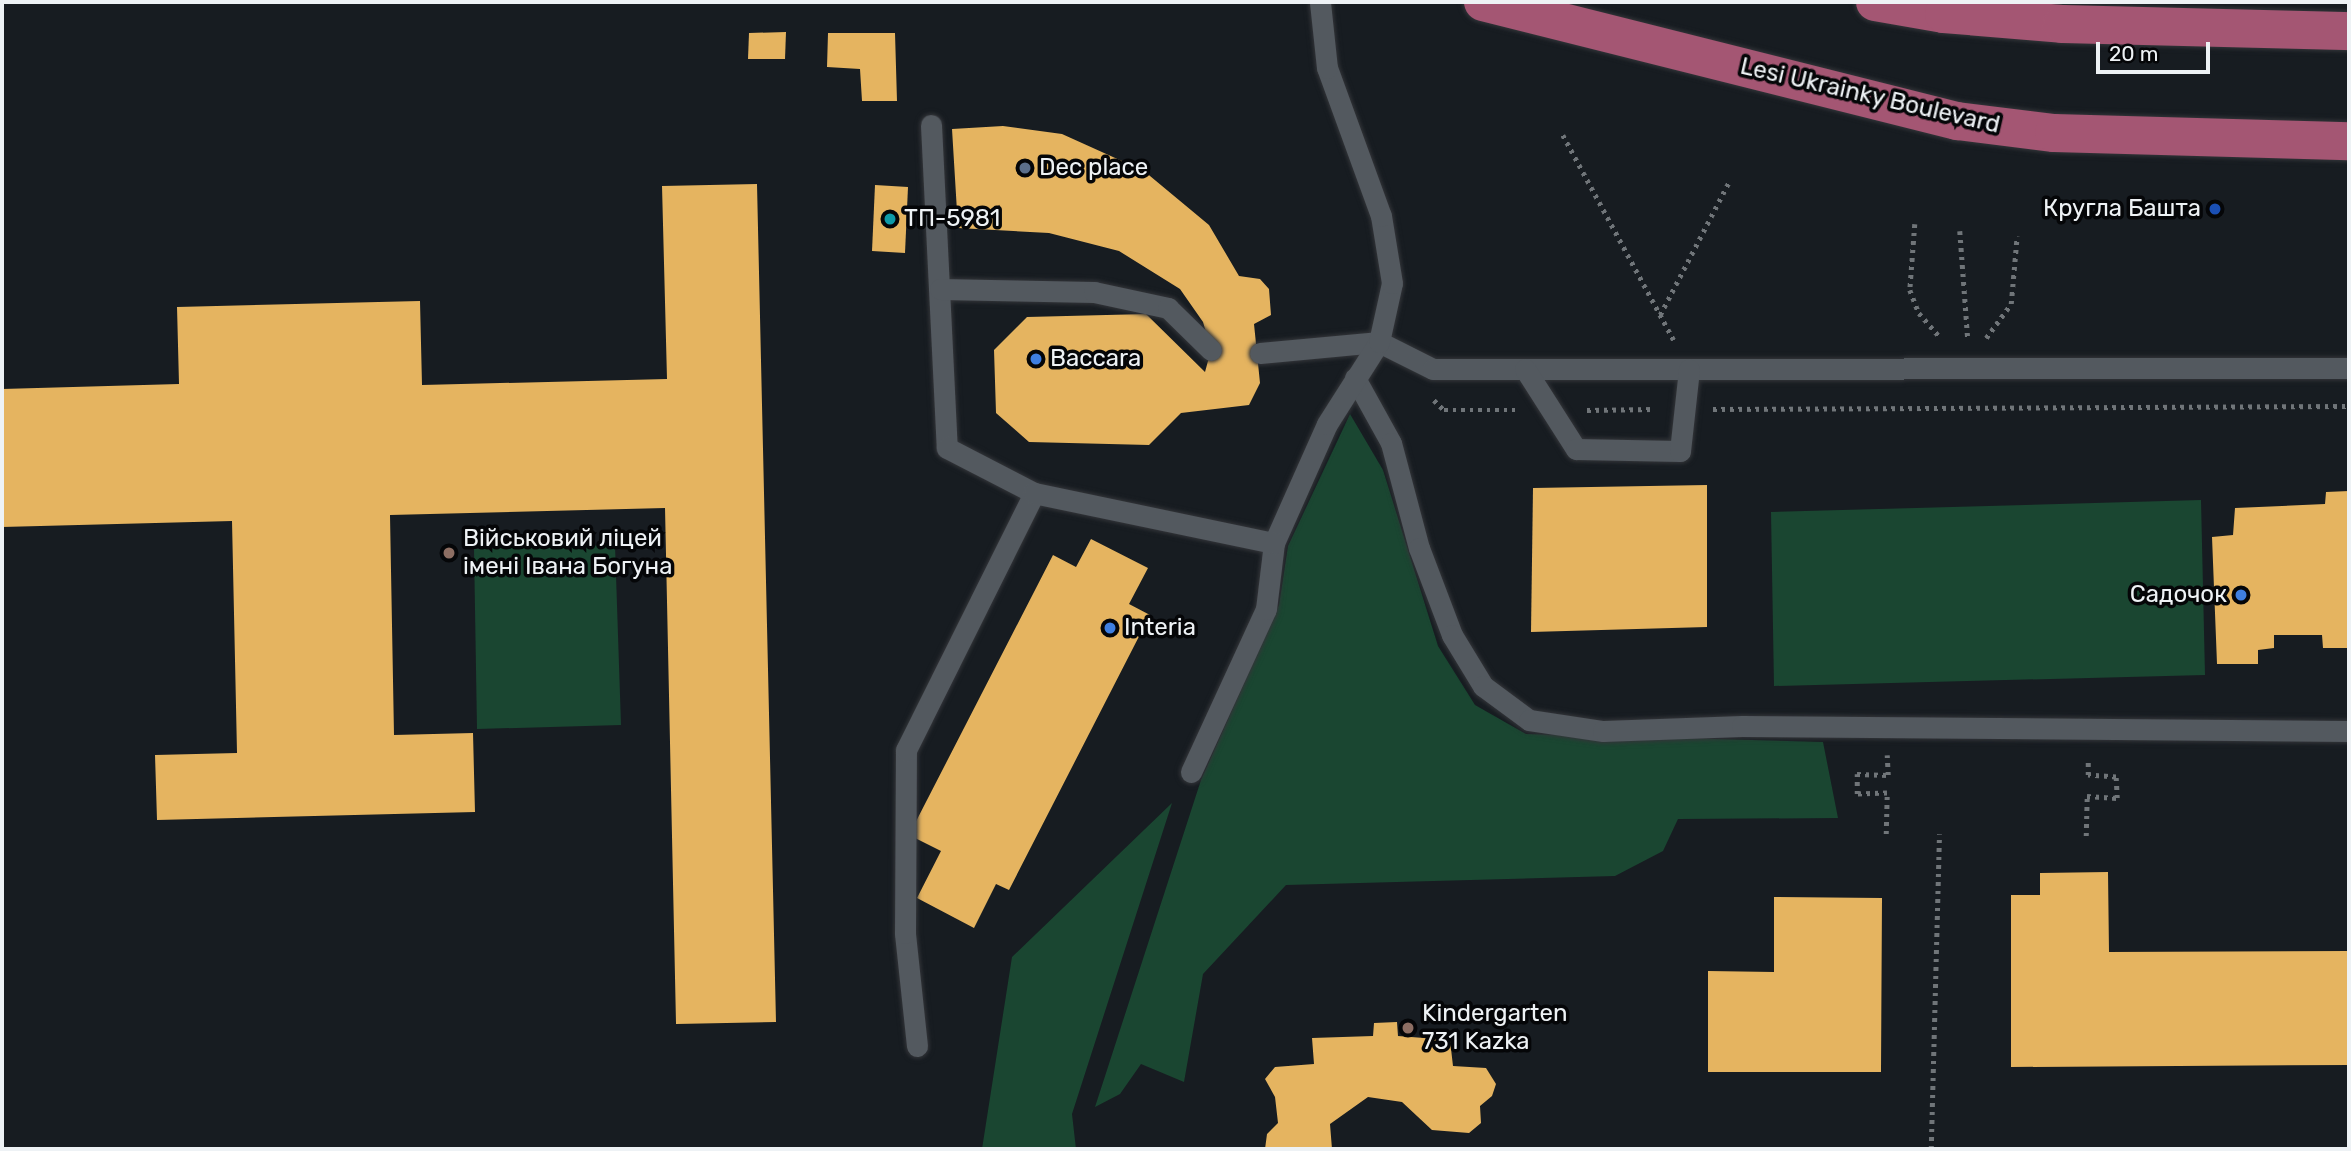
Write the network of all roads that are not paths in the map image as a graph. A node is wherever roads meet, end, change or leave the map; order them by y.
1 (1320, 2) edge
2 (1483, 2) edge
3 (1875, 2) edge
4 (2349, 31) edge
5 (931, 125) dead end
6 (2349, 141) edge
7 (940, 289) junction
8 (1379, 341) junction
9 (1211, 350) dead end
10 (1260, 353) dead end
11 (2349, 368) edge
12 (1525, 369) junction
13 (1689, 369) junction
14 (1355, 379) junction
15 (1034, 494) junction
16 (1273, 543) junction
17 (2349, 731) edge
18 (1191, 772) dead end
19 (917, 1046) dead end

1 - 8 lane
2 - 6 main road, Lesi Ukrainky Boulevard
3 - 4 main road
5 - 7 lane
7 - 9 lane
7 - 15 lane
8 - 10 lane
8 - 12 lane
8 - 14 lane
11 - 13 lane
12 - 13 lane
12 - 13 lane
14 - 16 lane
14 - 17 lane
15 - 16 lane
15 - 19 lane
16 - 18 lane

